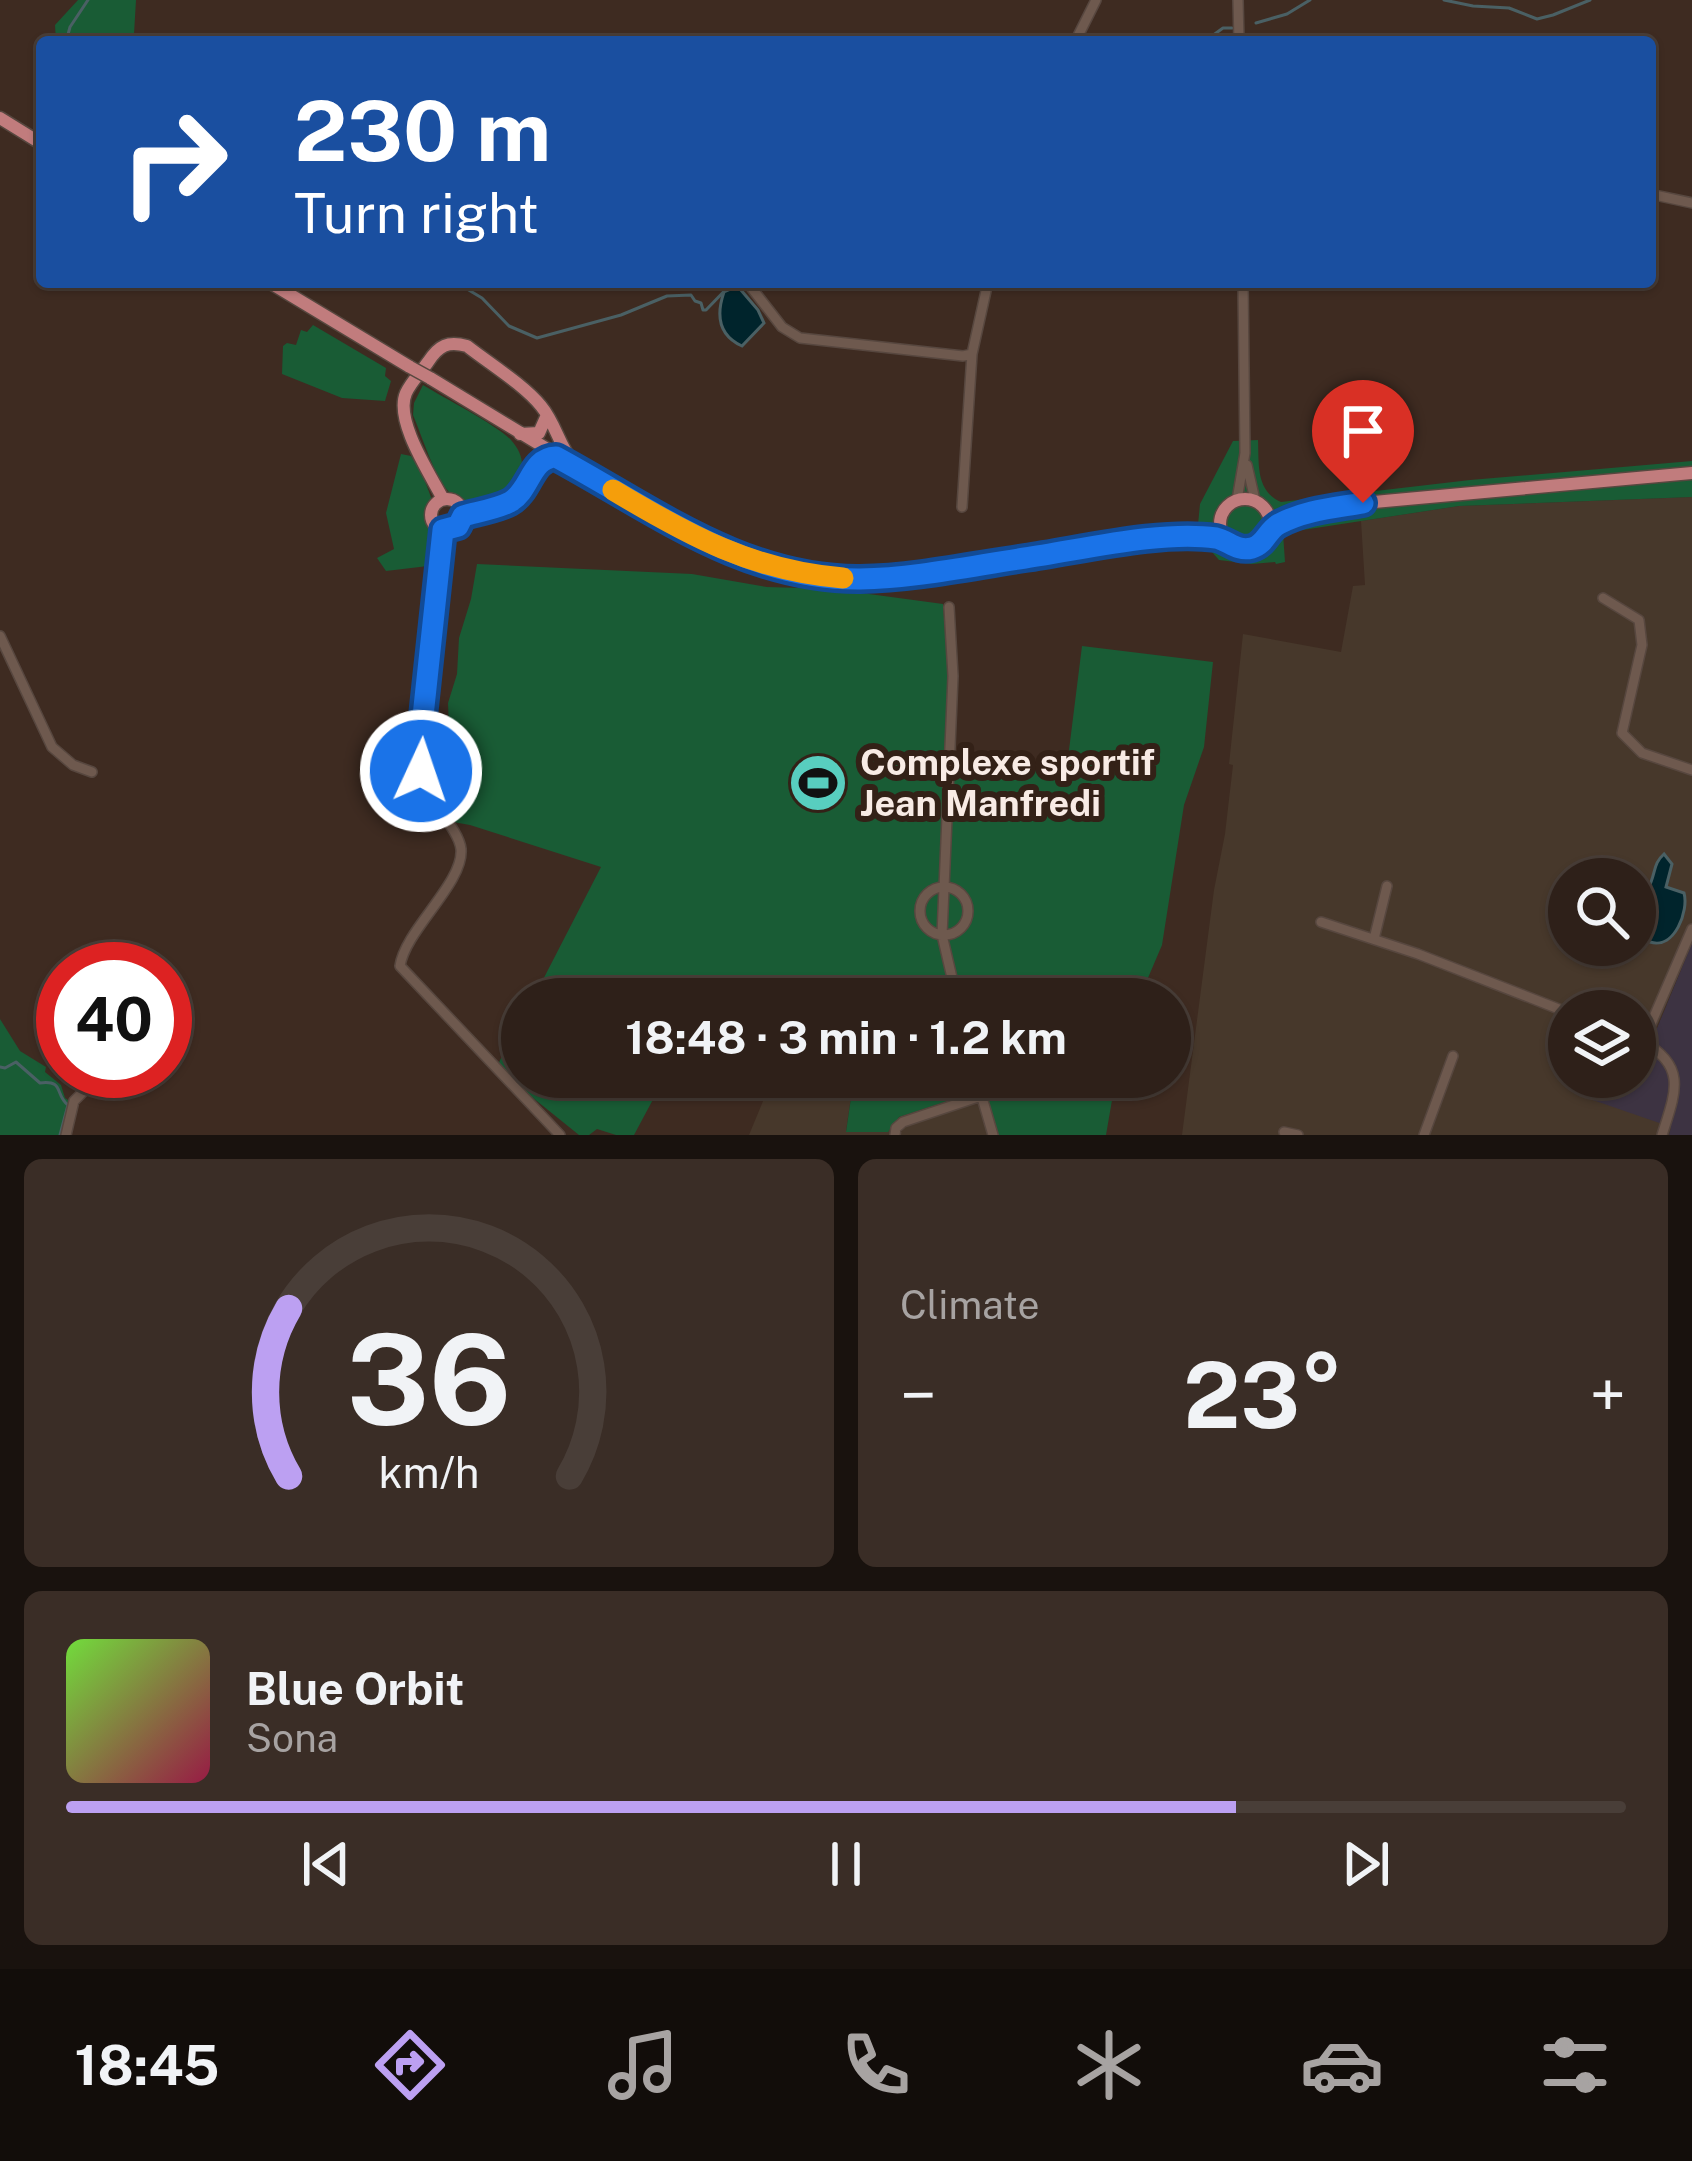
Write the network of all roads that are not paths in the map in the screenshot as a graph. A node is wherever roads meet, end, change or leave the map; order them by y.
1 (1096, 0) edge
2 (1238, 0) edge
3 (1079, 36) edge
4 (1239, 36) edge
5 (0, 118) edge
6 (36, 140) edge
7 (1656, 195) edge
8 (1692, 203) edge
9 (279, 288) edge
10 (752, 288) edge
11 (987, 288) edge
12 (1243, 288) edge
13 (972, 354) junction
14 (547, 415) junction
15 (520, 434) junction
16 (1245, 453) junction
17 (556, 457) junction
18 (578, 469) junction
19 (1692, 473) edge
20 (531, 475) junction
21 (443, 499) junction
22 (1237, 500) junction
23 (1255, 500) junction
24 (962, 507) dead end
25 (1268, 511) junction
26 (1306, 513) junction
27 (463, 516) junction
28 (1220, 519) junction
29 (1270, 529) junction
30 (443, 530) junction
31 (1165, 537) junction
32 (1225, 539) junction
33 (1603, 598) dead end
34 (949, 607) dead end
35 (0, 635) edge
36 (1692, 770) edge
37 (92, 772) dead end
38 (1387, 886) dead end
39 (944, 887) junction
40 (1321, 922) dead end
41 (942, 935) junction
42 (1690, 937) edge
43 (1374, 940) junction
44 (952, 978) edge
45 (1548, 1005) edge
46 (1656, 1006) edge
47 (1656, 1051) edge
48 (1453, 1056) dead end
49 (77, 1098) edge
50 (975, 1098) edge
51 (982, 1098) edge
52 (1284, 1132) edge
53 (66, 1135) edge
54 (560, 1135) edge
55 (895, 1135) edge
56 (993, 1135) edge
57 (1298, 1135) edge
58 (1424, 1135) edge
59 (1662, 1135) edge

1 - 3 street
2 - 4 street
5 - 6 main road
7 - 8 street
9 - 15 main road, bridge
10 - 13 street
11 - 13 street
12 - 16 street
13 - 24 street
14 - 15 main road
14 - 18 main road
14 - 21 main road
15 - 17 main road
15 - 20 main road
16 - 22 street
16 - 23 street
17 - 18 main road
17 - 20 main road
18 - 31 main road
19 - 26 main road
20 - 27 main road
21 - 27 main road
21 - 30 main road
22 - 23 main road
22 - 28 main road
23 - 25 main road
25 - 26 main road
25 - 29 main road
26 - 29 main road
27 - 30 main road
28 - 31 main road
28 - 32 main road
29 - 32 main road
30 - 54 street
31 - 32 main road
33 - 36 street
34 - 39 street
35 - 37 street
38 - 43 street
39 - 41 street
39 - 41 street
39 - 41 street
40 - 43 street
41 - 44 street
42 - 46 street
43 - 45 street
47 - 59 street
48 - 58 street
49 - 53 street
50 - 55 street
51 - 56 street
52 - 57 street

